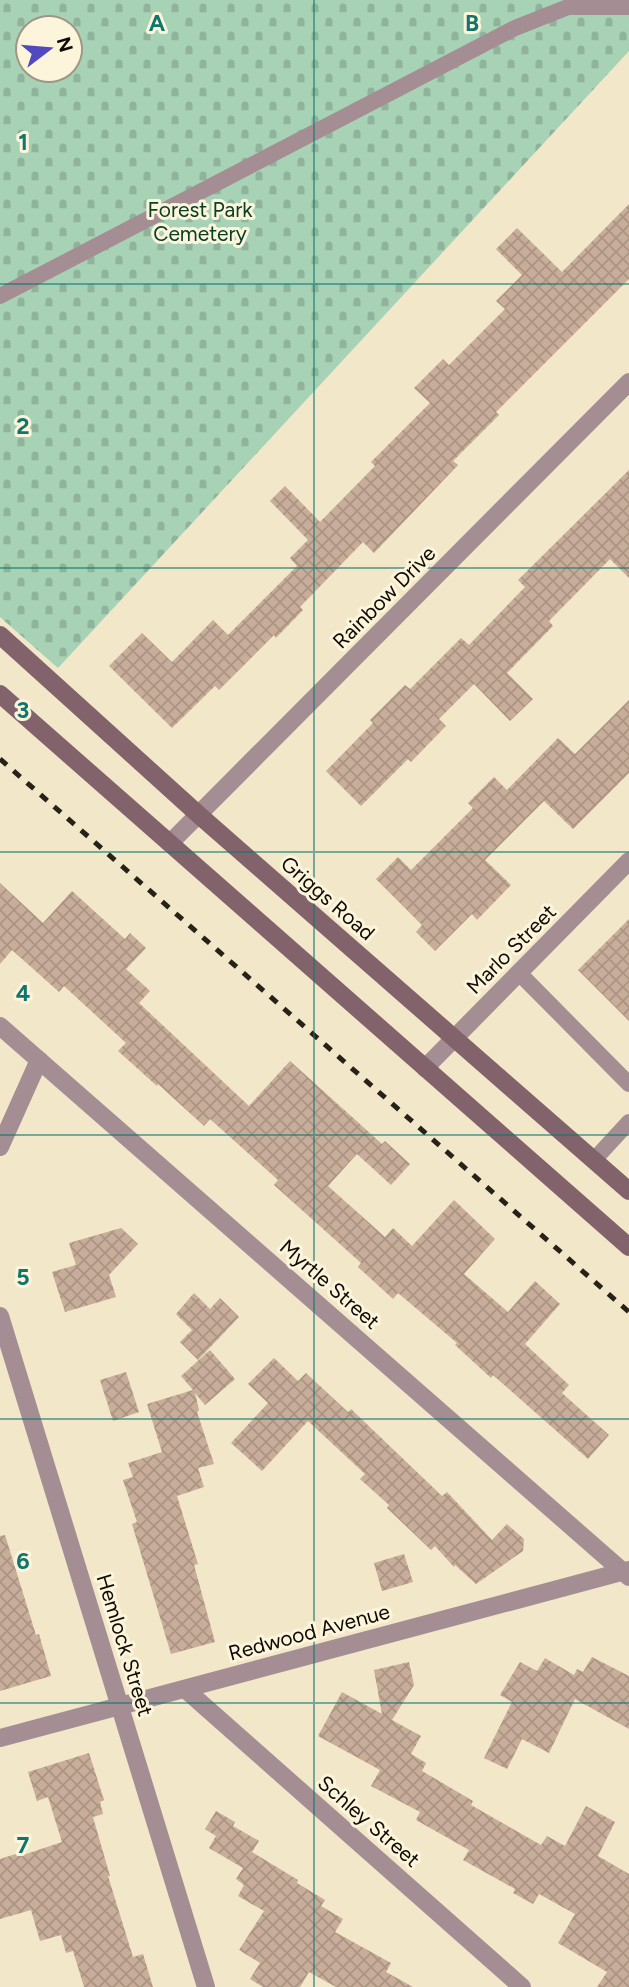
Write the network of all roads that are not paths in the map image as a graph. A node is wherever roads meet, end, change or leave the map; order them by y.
1 (629, 7) edge
2 (0, 296) edge
3 (629, 382) edge
4 (0, 635) edge
5 (0, 694) edge
6 (199, 814) junction
7 (170, 843) junction
8 (629, 861) edge
9 (519, 973) junction
10 (0, 1026) edge
11 (454, 1038) junction
12 (39, 1060) junction
13 (425, 1068) junction
14 (629, 1084) edge
15 (629, 1122) edge
16 (0, 1147) edge
17 (594, 1160) junction
18 (629, 1191) edge
19 (629, 1247) edge
20 (0, 1315) edge
21 (627, 1573) edge
22 (184, 1689) junction
23 (120, 1705) junction
24 (0, 1738) edge
25 (206, 1987) edge
26 (522, 1987) edge

1 - 2 lane
3 - 6 street, Rainbow Drive
4 - 6 main road, Griggs Road
5 - 7 main road
6 - 7 street, Rainbow Drive
6 - 11 main road, Griggs Road
7 - 13 main road
8 - 9 street, Marlo Street
9 - 11 street, Marlo Street
9 - 14 lane
10 - 12 street, Myrtle Street
11 - 13 street, Marlo Street
11 - 17 main road, Griggs Road
12 - 16 street
12 - 21 street, Myrtle Street
13 - 19 main road
15 - 17 lane
17 - 18 main road, Griggs Road
20 - 23 street, Hemlock Street
21 - 22 street, Redwood Avenue
22 - 23 street, Redwood Avenue
22 - 26 street, Schley Street
23 - 24 street, Redwood Avenue
23 - 25 street, Hemlock Street

